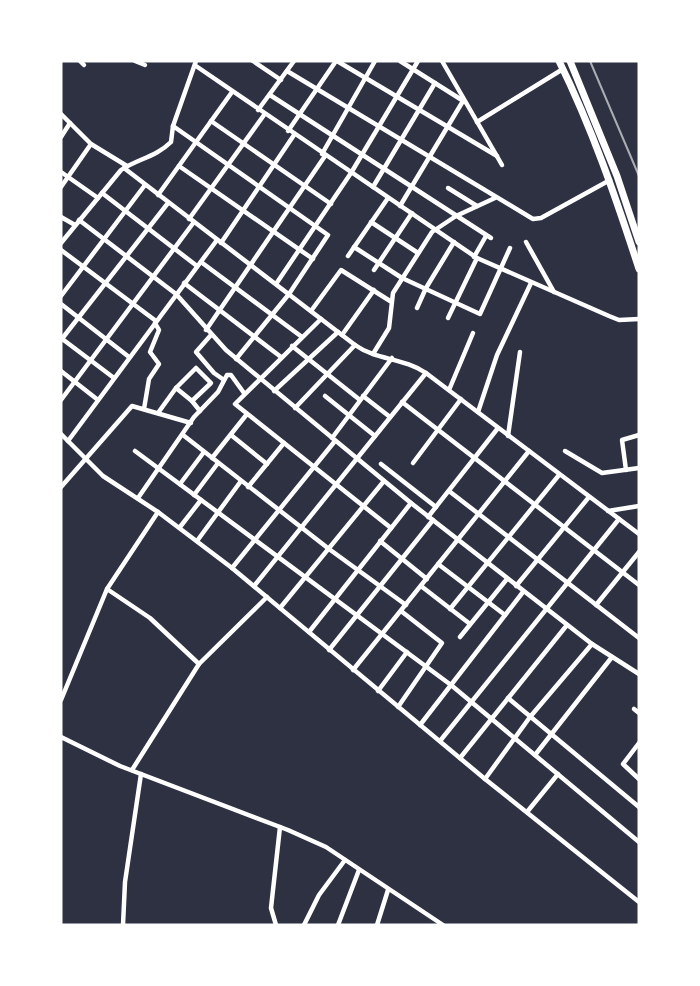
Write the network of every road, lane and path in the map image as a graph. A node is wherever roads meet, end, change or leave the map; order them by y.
1 (135, 61) edge
2 (252, 61) edge
3 (294, 61) edge
4 (336, 61) edge
5 (375, 61) edge
6 (400, 61) edge
7 (418, 61) edge
8 (442, 61) edge
9 (559, 61) edge
10 (570, 61) edge
11 (196, 64) edge
12 (145, 65) dead end
13 (563, 69) junction
14 (413, 70) junction
15 (287, 71) junction
16 (365, 79) junction
17 (281, 80) junction
18 (435, 83) junction
19 (317, 89) junction
20 (232, 92) junction
21 (270, 94) junction
22 (396, 98) junction
23 (465, 101) junction
24 (348, 108) junction
25 (258, 110) junction
26 (418, 111) junction
27 (61, 114) edge
28 (300, 114) junction
29 (264, 115) junction
30 (211, 121) junction
31 (477, 122) junction
32 (70, 124) junction
33 (173, 126) junction
34 (379, 127) junction
35 (447, 128) junction
36 (288, 131) junction
37 (62, 135) edge
38 (294, 135) junction
39 (332, 136) junction
40 (401, 140) junction
41 (196, 142) junction
42 (91, 144) junction
43 (243, 144) junction
44 (323, 155) junction
45 (362, 155) junction
46 (497, 156) junction
47 (429, 158) junction
48 (228, 164) junction
49 (274, 164) junction
50 (502, 165) dead end
51 (179, 166) junction
52 (125, 167) junction
53 (384, 169) junction
54 (61, 172) edge
55 (351, 173) junction
56 (68, 177) junction
57 (610, 180) junction
58 (145, 185) junction
59 (259, 186) junction
60 (305, 186) junction
61 (61, 187) edge
62 (373, 187) junction
63 (412, 187) junction
64 (211, 188) junction
65 (448, 188) dead end
66 (102, 193) junction
67 (158, 195) junction
68 (98, 198) junction
69 (388, 198) junction
70 (495, 198) junction
71 (168, 203) junction
72 (331, 204) junction
73 (400, 206) junction
74 (477, 206) junction
75 (290, 208) junction
76 (243, 210) junction
77 (125, 211) junction
78 (412, 213) junction
79 (61, 216) edge
80 (456, 216) junction
81 (79, 220) junction
82 (192, 221) junction
83 (371, 222) junction
84 (75, 225) junction
85 (316, 226) junction
86 (435, 228) junction
87 (148, 229) junction
88 (274, 231) junction
89 (395, 238) junction
90 (104, 239) junction
91 (219, 242) junction
92 (454, 242) junction
93 (526, 242) dead end
94 (639, 242) edge
95 (61, 243) edge
96 (354, 247) junction
97 (510, 248) dead end
98 (174, 249) junction
99 (300, 249) junction
100 (61, 250) edge
101 (418, 253) junction
102 (127, 256) junction
103 (348, 256) dead end
104 (476, 258) junction
105 (313, 259) junction
106 (201, 262) junction
107 (379, 263) junction
108 (250, 265) junction
109 (197, 266) junction
110 (83, 267) junction
111 (639, 269) edge
112 (374, 270) dead end
113 (502, 271) junction
114 (154, 276) junction
115 (402, 278) junction
116 (106, 283) junction
117 (184, 283) junction
118 (531, 283) junction
119 (276, 284) junction
120 (235, 287) junction
121 (426, 288) junction
122 (374, 290) junction
123 (176, 294) junction
124 (289, 294) junction
125 (555, 294) junction
126 (61, 296) edge
127 (390, 301) junction
128 (456, 303) junction
129 (61, 304) edge
130 (133, 304) junction
131 (417, 308) dead end
132 (219, 310) junction
133 (311, 311) junction
134 (272, 315) junction
135 (79, 318) junction
136 (448, 318) dead end
137 (321, 319) junction
138 (639, 319) edge
139 (156, 322) junction
140 (206, 330) junction
141 (473, 333) dead end
142 (340, 334) junction
143 (211, 335) junction
144 (254, 336) junction
145 (302, 337) junction
146 (62, 339) edge
147 (106, 339) junction
148 (355, 345) junction
149 (292, 346) junction
150 (520, 352) dead end
151 (373, 354) junction
152 (129, 357) junction
153 (281, 357) junction
154 (392, 358) junction
155 (236, 359) junction
156 (309, 359) junction
157 (91, 360) junction
158 (61, 371) edge
159 (426, 373) junction
160 (328, 374) junction
161 (114, 378) junction
162 (258, 379) junction
163 (224, 380) junction
164 (75, 382) junction
165 (176, 388) junction
166 (449, 390) junction
167 (274, 391) junction
168 (244, 393) junction
169 (325, 396) dead end
170 (362, 398) junction
171 (461, 399) junction
172 (61, 400) edge
173 (98, 400) junction
174 (192, 401) junction
175 (402, 402) junction
176 (295, 408) junction
177 (144, 409) junction
178 (200, 411) junction
179 (478, 412) junction
180 (158, 413) junction
181 (247, 414) junction
182 (349, 415) junction
183 (390, 417) junction
184 (191, 423) junction
185 (498, 428) junction
186 (438, 430) junction
187 (61, 434) edge
188 (183, 435) junction
189 (231, 435) junction
190 (639, 435) edge
191 (375, 436) junction
192 (508, 436) junction
193 (333, 440) junction
194 (68, 441) junction
195 (284, 443) junction
196 (135, 451) dead end
197 (565, 451) dead end
198 (204, 452) junction
199 (529, 452) junction
200 (212, 458) junction
201 (474, 458) junction
202 (357, 459) junction
203 (87, 460) junction
204 (218, 463) junction
205 (413, 463) dead end
206 (267, 464) junction
207 (382, 464) dead end
208 (314, 467) junction
209 (639, 468) edge
210 (159, 469) junction
211 (626, 470) junction
212 (559, 474) junction
213 (240, 481) junction
214 (384, 481) junction
215 (504, 482) junction
216 (180, 484) junction
217 (336, 485) junction
218 (248, 487) junction
219 (61, 488) edge
220 (449, 491) junction
221 (194, 495) junction
222 (589, 497) junction
223 (138, 498) junction
224 (201, 500) junction
225 (411, 503) junction
226 (534, 505) junction
227 (363, 506) junction
228 (639, 506) edge
229 (436, 507) junction
230 (278, 510) junction
231 (608, 511) junction
232 (158, 512) junction
233 (218, 512) junction
234 (479, 514) junction
235 (431, 518) junction
236 (619, 519) junction
237 (180, 527) junction
238 (301, 528) junction
239 (390, 528) junction
240 (564, 528) junction
241 (639, 534) edge
242 (508, 536) junction
243 (254, 539) junction
244 (458, 540) junction
245 (197, 541) junction
246 (380, 541) junction
247 (329, 549) junction
248 (594, 550) junction
249 (639, 552) edge
250 (278, 556) junction
251 (402, 558) junction
252 (537, 560) junction
253 (487, 563) junction
254 (438, 564) junction
255 (232, 568) junction
256 (358, 570) junction
257 (623, 573) junction
258 (306, 577) junction
259 (427, 579) junction
260 (507, 579) junction
261 (568, 583) junction
262 (639, 585) edge
263 (254, 586) junction
264 (380, 586) junction
265 (421, 586) junction
266 (468, 586) junction
267 (516, 586) junction
268 (107, 589) junction
269 (523, 592) junction
270 (267, 597) junction
271 (335, 598) junction
272 (488, 602) junction
273 (406, 605) junction
274 (596, 606) junction
275 (280, 608) junction
276 (450, 608) junction
277 (547, 610) junction
278 (401, 611) junction
279 (357, 614) junction
280 (505, 615) junction
281 (470, 624) junction
282 (567, 625) junction
283 (309, 632) junction
284 (383, 633) junction
285 (460, 637) dead end
286 (639, 638) edge
287 (592, 644) junction
288 (329, 650) junction
289 (408, 652) junction
290 (612, 657) junction
291 (200, 664) junction
292 (426, 666) junction
293 (353, 670) junction
294 (639, 674) edge
295 (450, 685) junction
296 (378, 691) junction
297 (508, 698) junction
298 (61, 700) edge
299 (472, 702) junction
300 (398, 707) junction
301 (634, 709) dead end
302 (639, 712) edge
303 (530, 717) junction
304 (492, 718) junction
305 (420, 725) junction
306 (551, 733) junction
307 (61, 737) edge
308 (515, 737) junction
309 (440, 741) junction
310 (639, 743) edge
311 (535, 754) junction
312 (460, 758) junction
313 (132, 770) junction
314 (141, 774) junction
315 (558, 774) junction
316 (639, 778) edge
317 (485, 779) junction
318 (639, 806) edge
319 (527, 812) junction
320 (280, 827) junction
321 (639, 842) edge
322 (345, 860) junction
323 (359, 870) junction
324 (388, 890) junction
325 (639, 902) edge
326 (123, 925) edge
327 (276, 925) edge
328 (304, 925) edge
329 (338, 925) edge
330 (377, 925) edge
331 (443, 925) edge

1 - 12 street
2 - 17 street
3 - 15 street
4 - 16 street
4 - 19 street
5 - 16 street
6 - 14 street
7 - 14 street
8 - 23 street
9 - 13 main road
10 - 94 main road
11 - 20 street
11 - 33 street
13 - 31 street
13 - 57 main road
14 - 18 street
14 - 22 street
15 - 17 street
15 - 19 street
16 - 22 street
16 - 24 street
17 - 21 street
18 - 23 street
18 - 26 street
19 - 24 street
19 - 28 street
20 - 25 street
20 - 30 street
21 - 25 street
21 - 28 street
22 - 26 street
22 - 34 street
23 - 31 street
23 - 35 street
24 - 34 street
24 - 39 street
25 - 29 street
26 - 35 street
26 - 40 street
27 - 32 street
28 - 36 street
28 - 39 street
29 - 36 street
29 - 43 street
30 - 41 street
30 - 43 street
31 - 46 street
32 - 37 street
32 - 42 street
33 - 41 street
33 - 52 street
34 - 40 street
34 - 45 street
35 - 46 street
35 - 47 street
36 - 38 street
38 - 44 street
38 - 49 street
39 - 44 street
39 - 45 street
40 - 47 street
40 - 53 street
41 - 48 street
41 - 51 street
42 - 52 street
42 - 56 street
43 - 48 street
43 - 49 street
44 - 55 street
44 - 60 street
45 - 53 street
45 - 55 street
46 - 50 street
47 - 63 street
47 - 70 street
48 - 59 street
48 - 64 street
49 - 59 street
49 - 60 street
51 - 64 street
51 - 67 street
52 - 58 street
52 - 66 street
53 - 62 street
53 - 63 street
54 - 56 street
55 - 62 street
55 - 72 street
56 - 61 street
56 - 68 street
57 - 70 street
57 - 111 main road
58 - 67 street
58 - 77 street
59 - 75 street
59 - 76 street
60 - 72 street
60 - 75 street
62 - 69 street
63 - 73 street
63 - 80 street
64 - 76 street
64 - 82 street
65 - 74 street
66 - 68 street
66 - 77 street
67 - 71 street
68 - 81 street
69 - 73 street
69 - 83 street
70 - 74 street
71 - 82 street
71 - 87 street
72 - 85 street
73 - 78 street
74 - 80 street
75 - 85 street
75 - 88 street
76 - 88 street
76 - 91 street
77 - 87 street
77 - 90 street
78 - 86 street
78 - 89 street
79 - 84 street
80 - 86 street
80 - 104 street
81 - 84 street
81 - 90 street
82 - 91 street
82 - 98 street
83 - 89 street
83 - 96 street
84 - 95 street
85 - 99 street
85 - 105 street
86 - 92 street
86 - 101 street
87 - 98 street
87 - 102 street
88 - 99 street
88 - 108 street
89 - 101 street
89 - 107 street
90 - 102 street
90 - 110 street
91 - 106 street
91 - 108 street
92 - 104 street
92 - 121 street
93 - 125 street
96 - 103 street
96 - 107 street
97 - 113 street
98 - 109 street
98 - 114 street
99 - 105 street
99 - 119 street
100 - 110 street
101 - 115 street
102 - 114 street
102 - 116 street
104 - 113 street
104 - 128 street
105 - 124 street
106 - 109 street
106 - 120 street
107 - 112 street
107 - 115 street
108 - 119 street
108 - 120 street
109 - 117 street
110 - 116 street
110 - 126 street
113 - 118 street
113 - 128 street
114 - 123 street
114 - 130 street
115 - 121 street
115 - 127 street
116 - 130 street
116 - 135 street
117 - 123 street
117 - 132 street
118 - 125 street
118 - 179 street
119 - 124 street
120 - 132 street
120 - 134 street
121 - 128 street
121 - 131 street
122 - 127 street
122 - 133 street
122 - 142 street
123 - 139 street
123 - 140 street
124 - 133 street
124 - 134 street
125 - 138 street
127 - 151 street
128 - 136 street
129 - 135 street
130 - 139 street
130 - 147 street
132 - 140 street
132 - 144 street
133 - 137 street
134 - 144 street
134 - 145 street
135 - 146 street
135 - 147 street
137 - 142 street
137 - 145 street
139 - 152 street
139 - 177 street
140 - 143 street
141 - 166 street
142 - 148 street
142 - 156 street
143 - 155 street
143 - 163 street
144 - 153 street
144 - 155 street
145 - 149 street
146 - 157 street
147 - 152 street
147 - 157 street
148 - 151 street
148 - 160 street
149 - 153 street
149 - 156 street
150 - 192 street
151 - 154 street
152 - 161 street
153 - 162 street
154 - 159 street
154 - 170 street
155 - 162 street
156 - 160 street
156 - 167 street
157 - 161 street
157 - 164 street
158 - 164 street
159 - 166 street
159 - 175 street
160 - 170 street
160 - 176 street
161 - 173 street
162 - 167 street
162 - 168 street
163 - 168 street
163 - 178 street
164 - 172 street
164 - 173 street
165 - 174 street
165 - 174 street
165 - 180 street
166 - 171 street
167 - 176 street
168 - 181 street
169 - 182 street
170 - 182 street
170 - 183 street
171 - 179 street
171 - 186 street
173 - 194 street
174 - 178 street
175 - 183 street
175 - 186 street
176 - 193 street
177 - 180 street
177 - 203 street
178 - 184 street
179 - 185 street
180 - 184 street
181 - 189 street
181 - 195 street
182 - 191 street
182 - 193 street
183 - 191 street
184 - 188 street
185 - 192 street
185 - 201 street
186 - 201 street
186 - 205 street
187 - 194 street
188 - 198 street
188 - 210 street
189 - 200 street
189 - 206 street
190 - 211 street
191 - 202 street
192 - 199 street
193 - 202 street
193 - 208 street
194 - 203 street
195 - 206 street
195 - 208 street
196 - 210 street
197 - 211 street
198 - 200 street
198 - 216 street
199 - 212 street
199 - 215 street
200 - 204 street
201 - 215 street
201 - 220 street
202 - 214 street
202 - 217 street
203 - 219 street
203 - 223 street
204 - 213 street
204 - 221 street
206 - 218 street
207 - 229 street
208 - 217 street
208 - 230 street
209 - 211 street
210 - 216 street
210 - 223 street
212 - 222 street
212 - 226 street
213 - 218 street
213 - 233 street
214 - 225 street
214 - 227 street
215 - 226 street
215 - 234 street
216 - 221 street
217 - 227 street
217 - 238 street
218 - 230 street
220 - 229 street
220 - 234 street
221 - 224 street
222 - 231 street
222 - 240 street
223 - 232 street
224 - 233 street
224 - 237 street
225 - 235 street
225 - 239 street
226 - 240 street
226 - 242 street
227 - 239 street
227 - 247 street
228 - 231 street
229 - 235 street
230 - 238 street
230 - 243 street
231 - 236 street
232 - 237 street
232 - 268 street
233 - 243 street
233 - 245 street
234 - 242 street
234 - 244 street
235 - 244 street
235 - 251 street
236 - 241 street
236 - 248 street
237 - 245 street
238 - 247 street
238 - 250 street
239 - 246 street
240 - 248 street
240 - 252 street
242 - 252 street
242 - 253 street
243 - 250 street
243 - 255 street
244 - 253 street
244 - 254 street
245 - 255 street
246 - 251 street
246 - 256 street
247 - 256 street
247 - 258 street
248 - 257 street
248 - 261 street
249 - 257 street
250 - 258 street
250 - 263 street
251 - 259 street
251 - 264 street
252 - 261 street
252 - 267 street
253 - 260 street
253 - 266 street
254 - 259 street
254 - 266 street
255 - 263 street
256 - 264 street
256 - 271 street
257 - 262 street
257 - 274 street
258 - 271 street
258 - 275 street
259 - 265 street
260 - 267 street
260 - 272 street
261 - 274 street
261 - 277 street
263 - 270 street
264 - 273 street
264 - 279 street
265 - 273 street
265 - 276 street
266 - 272 street
266 - 276 street
267 - 269 street
268 - 291 street
268 - 298 street
269 - 277 street
269 - 280 street
270 - 275 street
270 - 291 street
271 - 279 street
271 - 283 street
272 - 280 street
272 - 281 street
273 - 278 street
274 - 286 street
275 - 283 street
276 - 281 street
277 - 282 street
277 - 299 street
278 - 284 street
278 - 292 street
279 - 284 street
279 - 288 street
280 - 295 street
281 - 285 street
282 - 287 street
282 - 297 street
283 - 288 street
284 - 289 street
284 - 293 street
287 - 290 street
287 - 303 street
288 - 293 street
289 - 292 street
289 - 296 street
290 - 294 street
290 - 306 street
291 - 313 street
292 - 295 street
292 - 300 street
293 - 296 street
295 - 299 street
295 - 305 street
296 - 300 street
297 - 303 street
297 - 304 street
299 - 304 street
299 - 309 street
300 - 305 street
301 - 302 street
303 - 306 street
303 - 308 street
304 - 308 street
304 - 312 street
305 - 309 street
306 - 311 street
306 - 318 street
307 - 313 street
308 - 311 street
308 - 317 street
309 - 312 street
310 - 316 street
311 - 315 street
312 - 317 street
313 - 314 street
314 - 320 street
314 - 326 street
315 - 319 street
315 - 321 street
317 - 319 street
319 - 325 street
320 - 322 street
320 - 327 street
322 - 323 street
322 - 328 street
323 - 324 street
323 - 329 street
324 - 330 street
324 - 331 street

